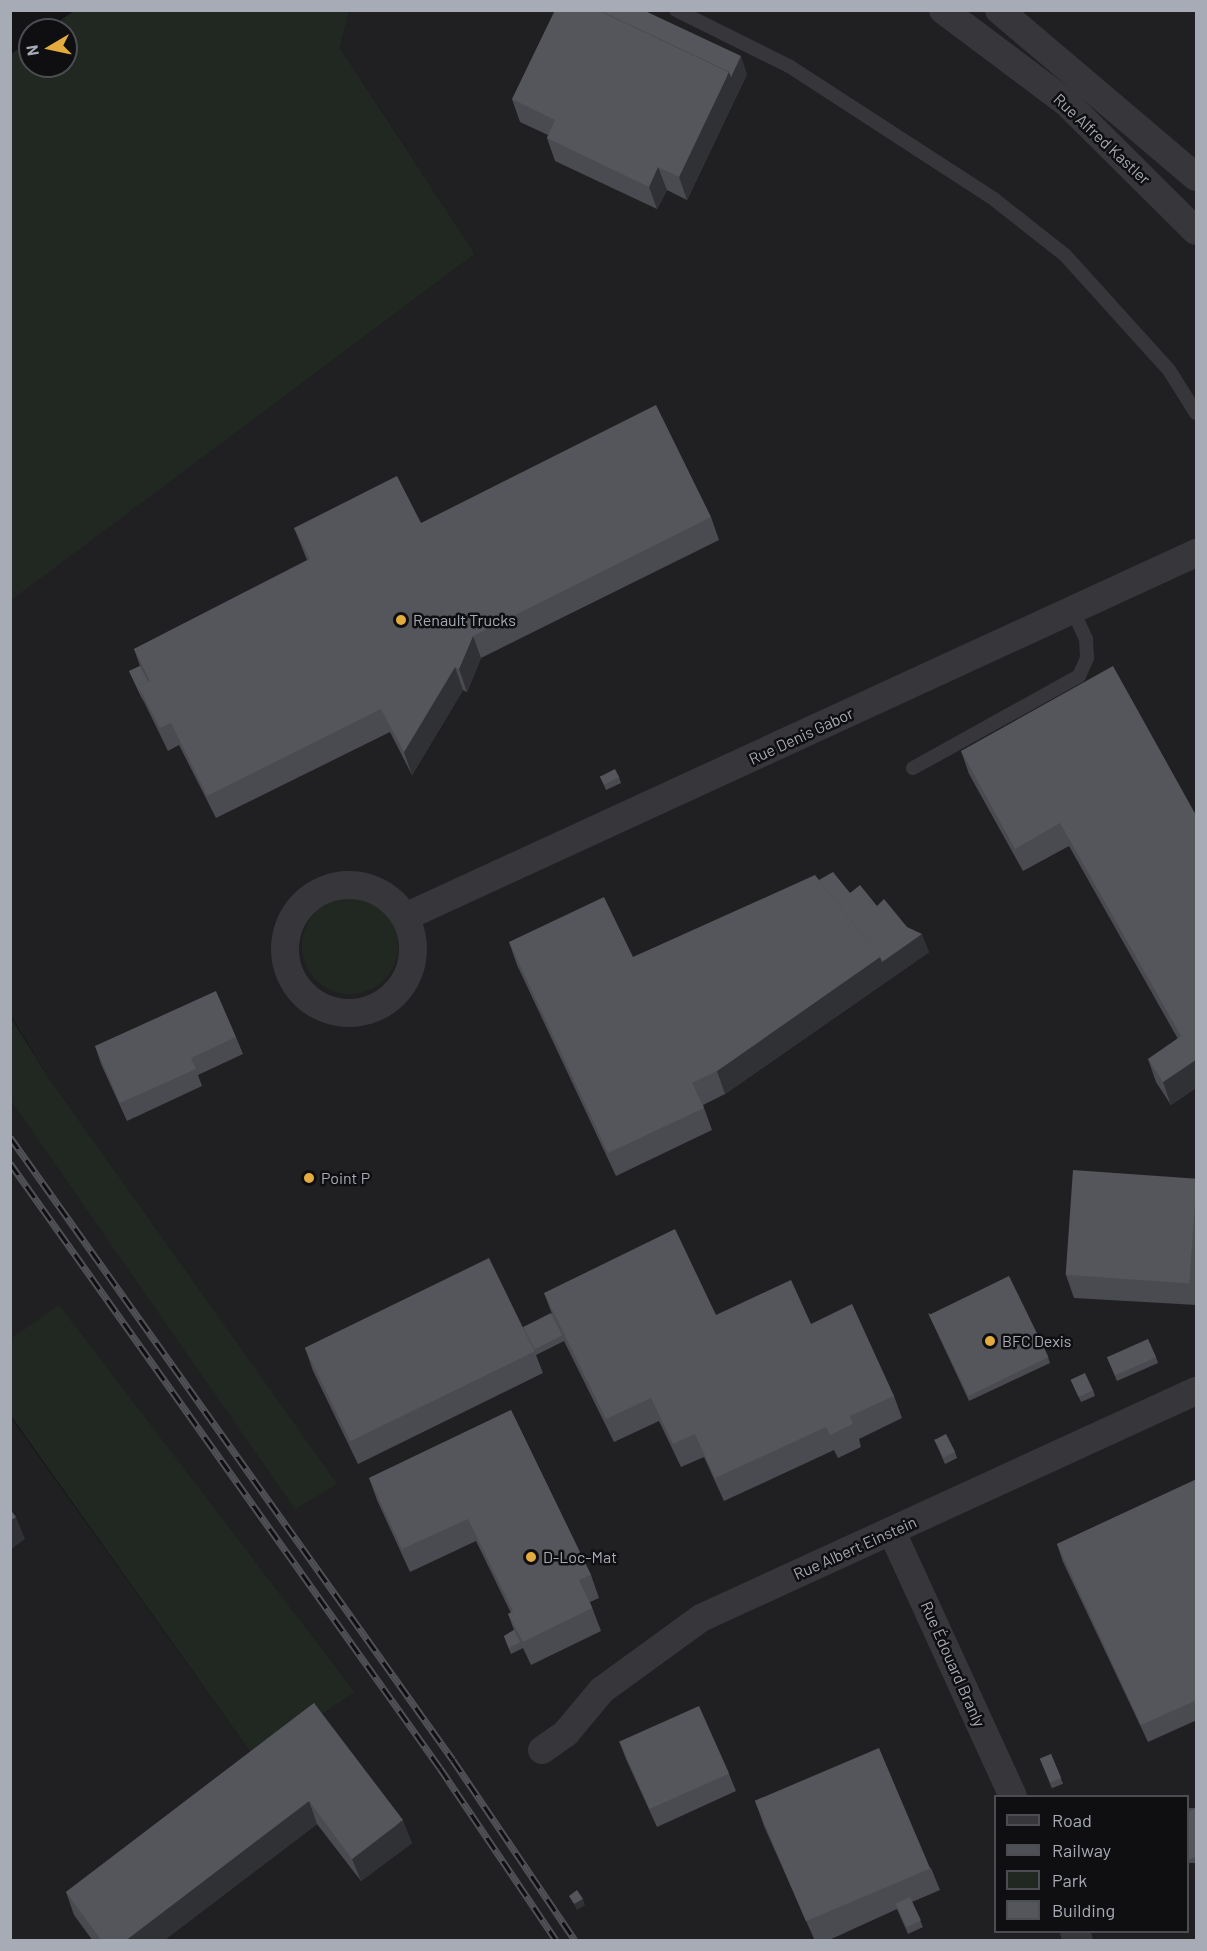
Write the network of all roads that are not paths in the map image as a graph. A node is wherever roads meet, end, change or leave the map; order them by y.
1 (676, 10) edge
2 (943, 10) edge
3 (999, 10) edge
4 (1197, 177) edge
5 (1197, 231) edge
6 (1197, 413) edge
7 (1197, 553) edge
8 (1073, 611) junction
9 (913, 768) dead end
10 (405, 917) junction
11 (1197, 1391) edge
12 (892, 1532) junction
13 (542, 1750) dead end
14 (1012, 1795) edge

1 - 6 lane
2 - 5 street, Rue Alfred Kastler
3 - 4 street, Rue Alfred Kastler
7 - 8 street, Rue Denis Gabor
8 - 9 lane
8 - 10 street, Rue Denis Gabor
10 - 10 street
11 - 12 street, Rue Albert Einstein
12 - 13 street, Rue Albert Einstein
12 - 14 street, Rue Édouard Branly

